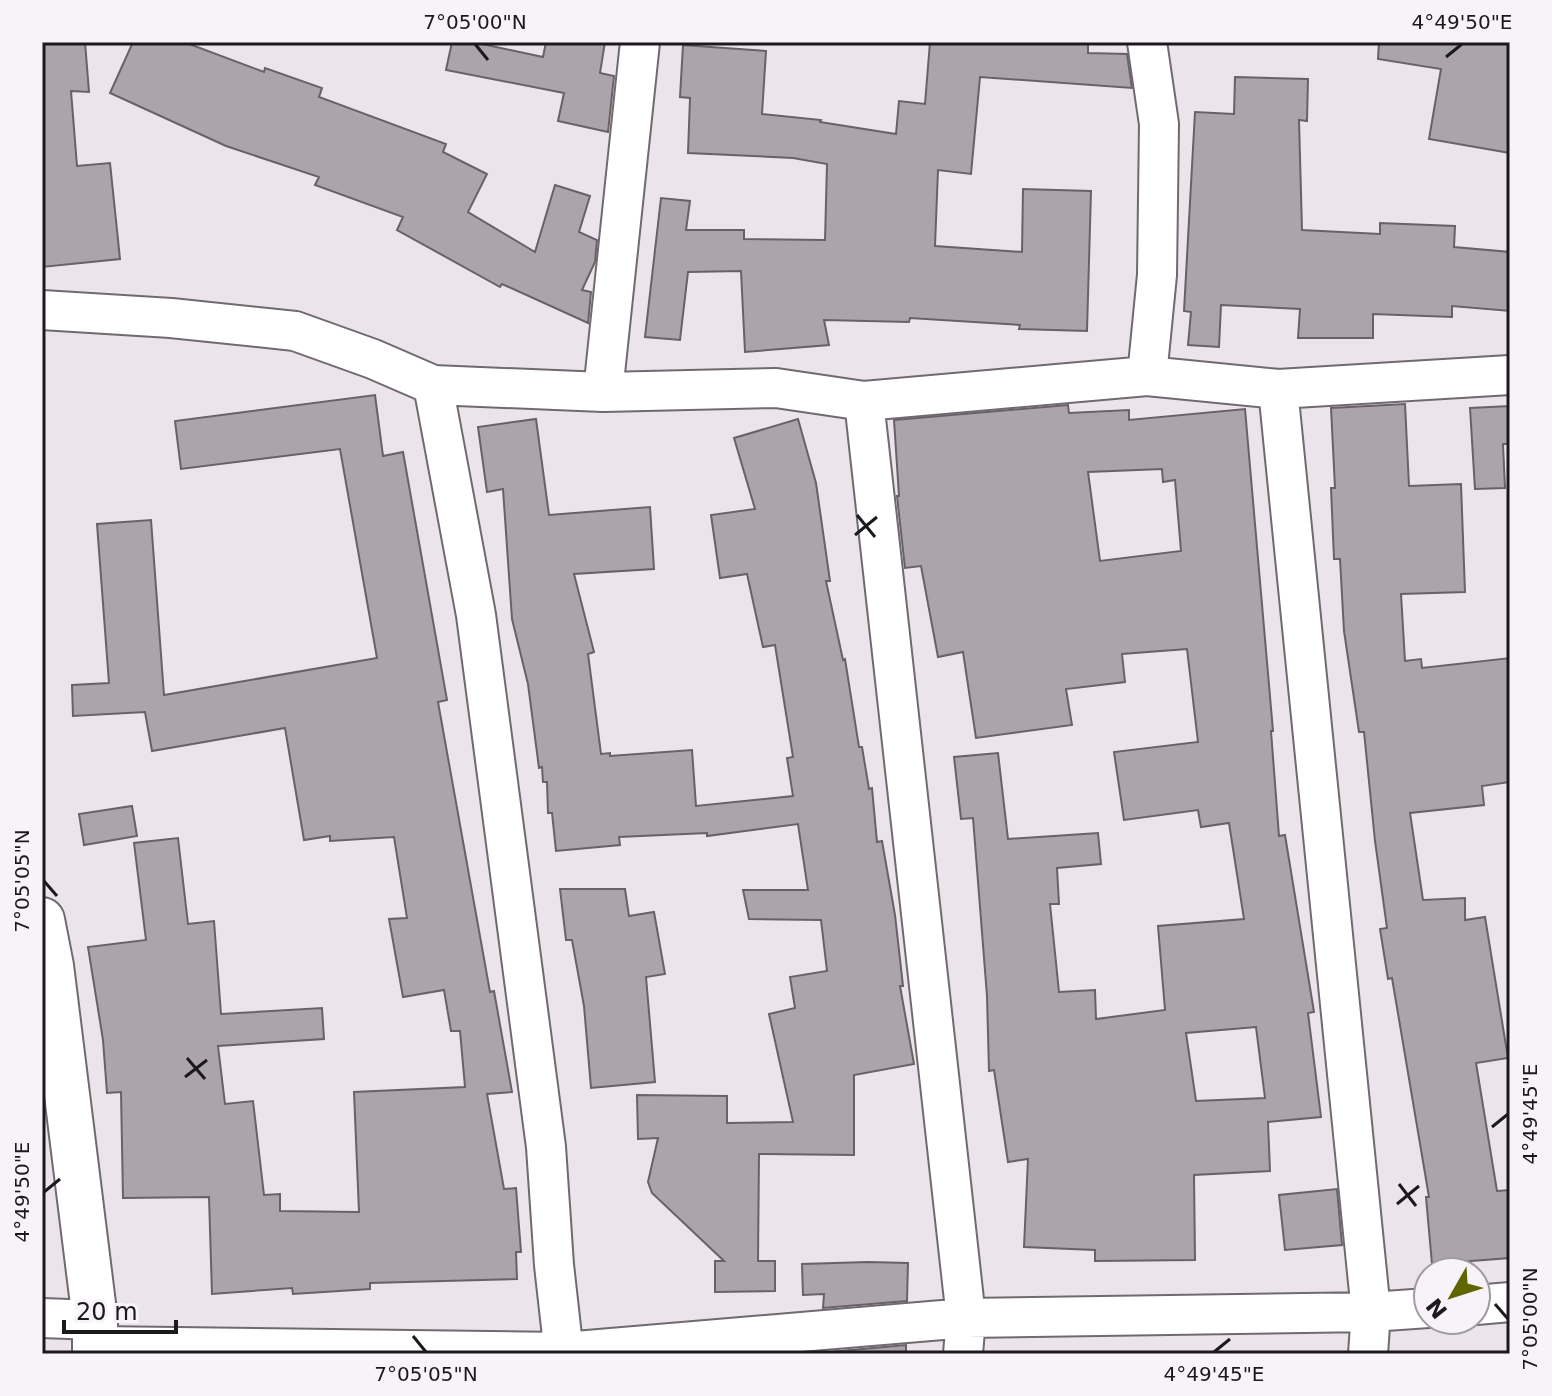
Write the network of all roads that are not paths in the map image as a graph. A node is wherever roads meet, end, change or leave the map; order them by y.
1 (640, 42) edge
2 (1147, 42) edge
3 (42, 310) edge
4 (1510, 375) edge
5 (1147, 376) junction
6 (433, 385) junction
7 (1278, 389) junction
8 (603, 392) junction
9 (864, 401) junction
10 (42, 920) edge
11 (1412, 1309) edge
12 (1371, 1312) junction
13 (42, 1318) edge
14 (964, 1336) edge
15 (95, 1340) edge
16 (564, 1353) edge
17 (1368, 1354) edge

1 - 8 street
2 - 5 street
3 - 6 street
4 - 7 street
5 - 7 street
5 - 9 street
6 - 8 street
6 - 16 street
7 - 12 street
8 - 9 street
9 - 14 street
10 - 15 street
11 - 12 street
12 - 14 street
12 - 17 street
13 - 15 street
14 - 16 street
15 - 16 street

